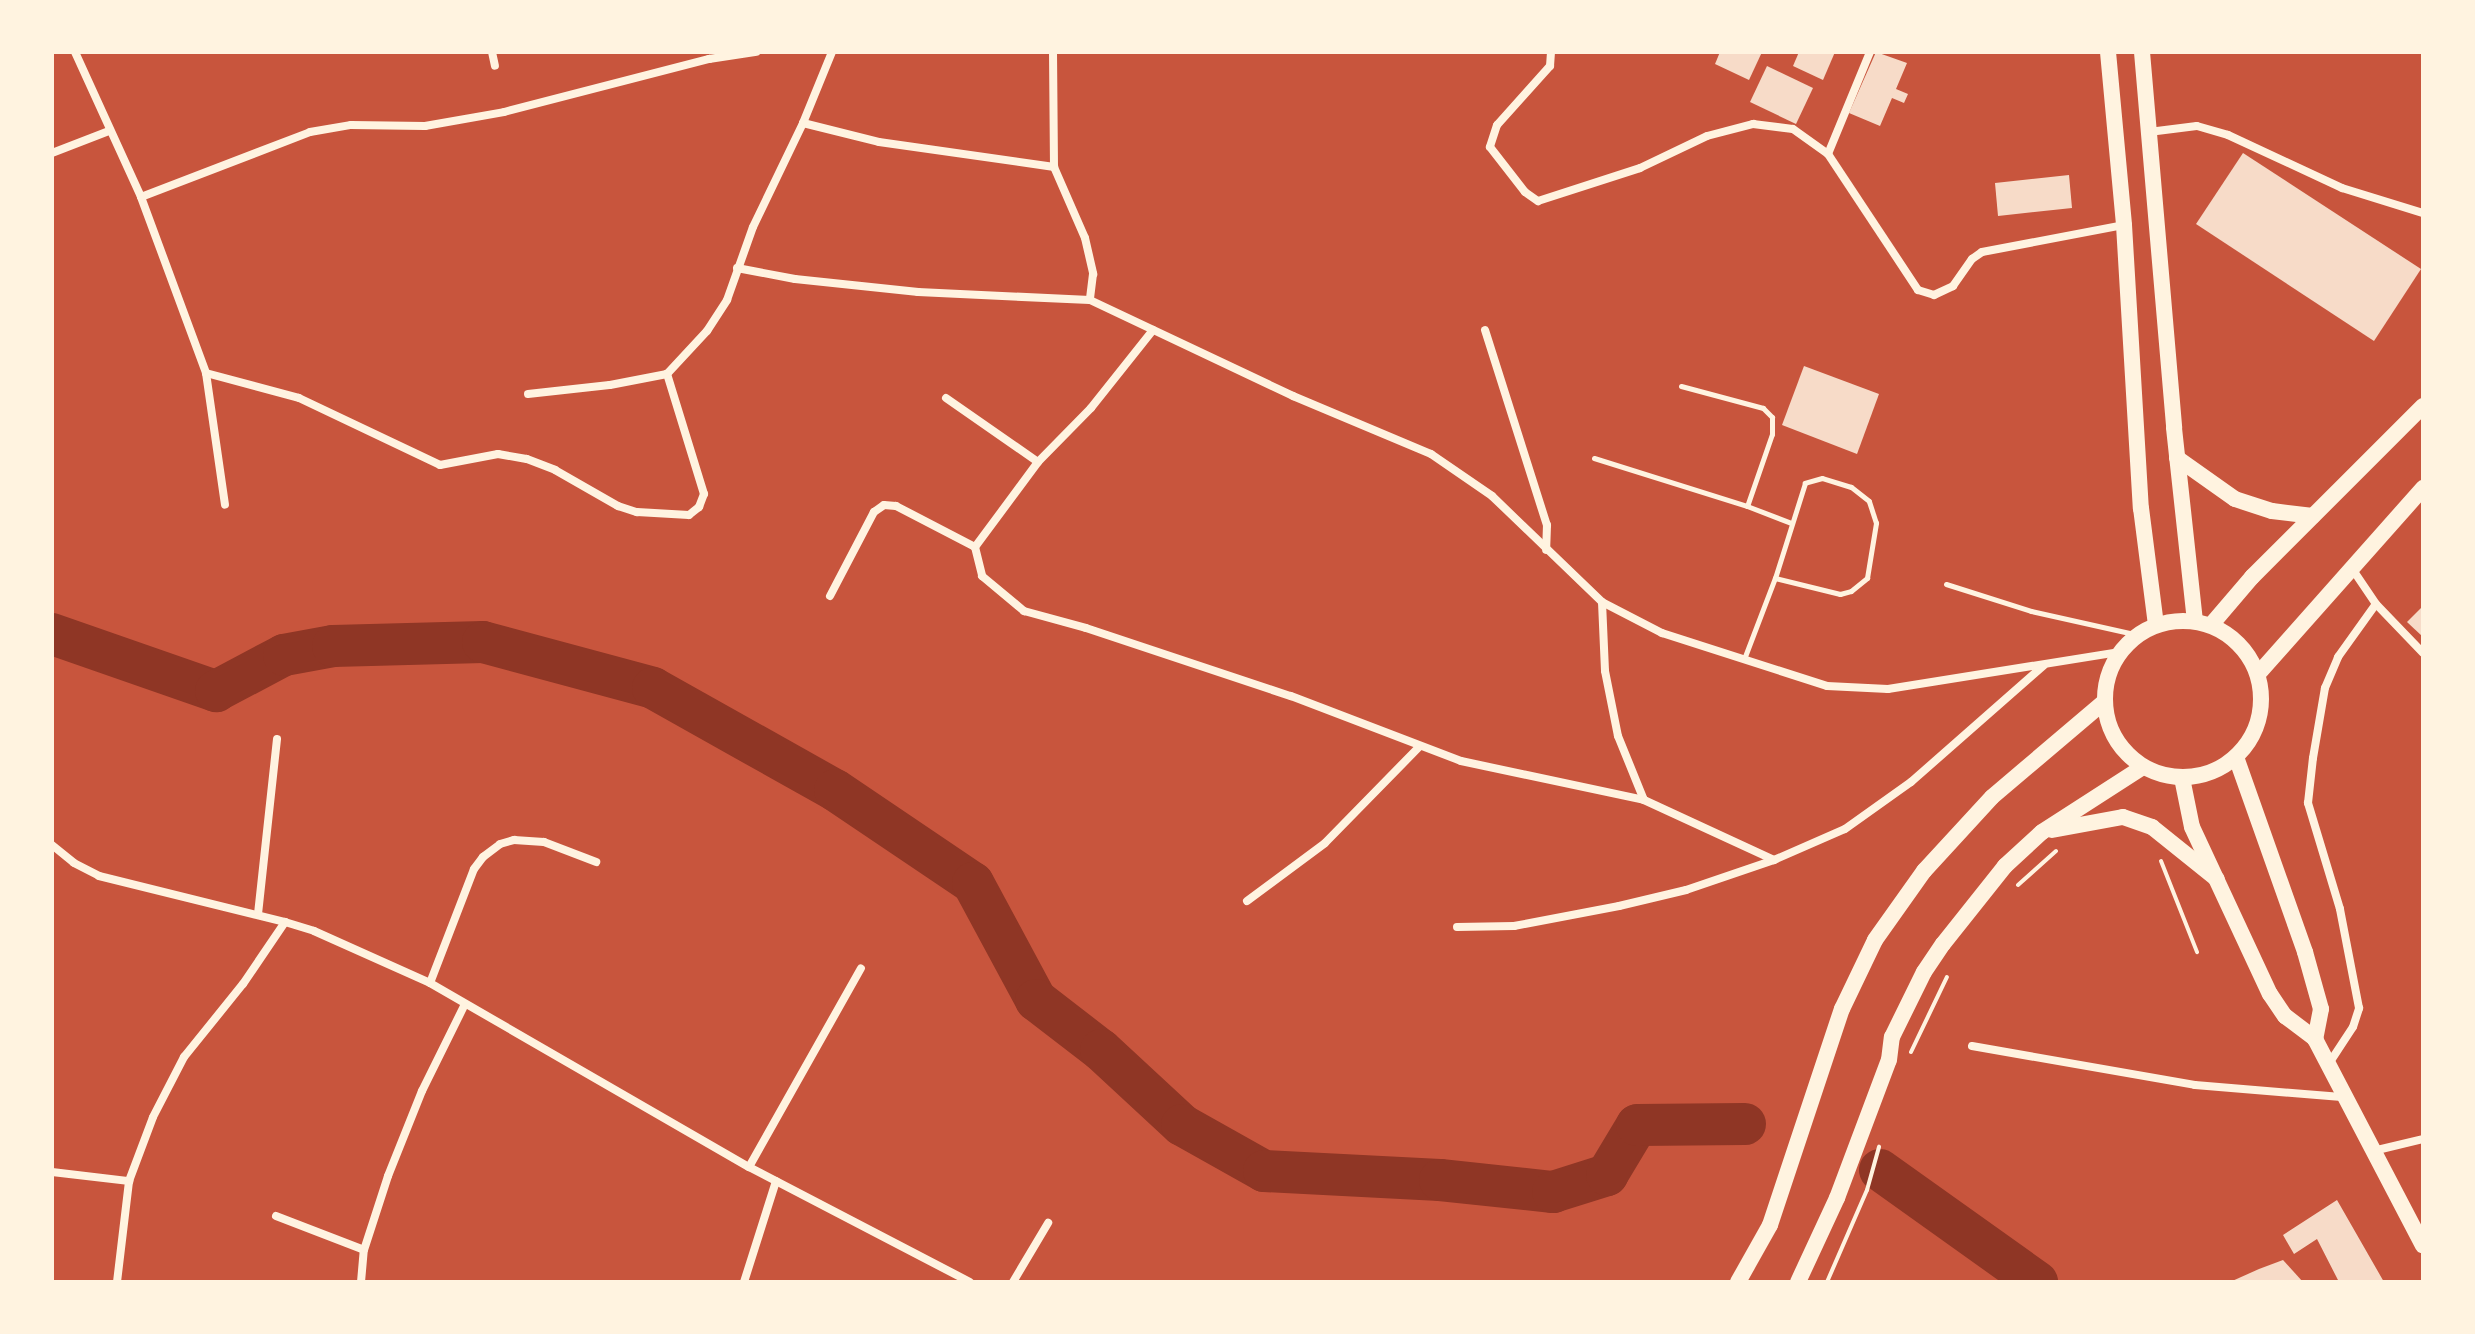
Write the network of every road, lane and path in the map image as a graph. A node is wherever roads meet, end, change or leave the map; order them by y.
1 (75, 52) edge
2 (492, 52) edge
3 (756, 52) edge
4 (832, 52) edge
5 (1053, 52) edge
6 (1551, 52) edge
7 (1870, 52) edge
8 (2108, 52) edge
9 (2142, 52) edge
10 (495, 66) dead end
11 (803, 123) junction
12 (109, 131) junction
13 (2148, 132) junction
14 (52, 153) edge
15 (1828, 154) junction
16 (1054, 167) junction
17 (141, 197) junction
18 (2423, 213) edge
19 (2124, 225) junction
20 (737, 268) junction
21 (1090, 300) junction
22 (1153, 330) junction
23 (1485, 330) dead end
24 (206, 373) junction
25 (667, 374) junction
26 (1681, 386) dead end
27 (528, 394) dead end
28 (946, 398) dead end
29 (2423, 406) edge
30 (1594, 458) dead end
31 (2177, 458) junction
32 (1038, 462) junction
33 (2423, 488) edge
34 (225, 505) dead end
35 (1747, 506) junction
36 (2313, 516) junction
37 (1791, 523) junction
38 (975, 547) junction
39 (1546, 550) junction
40 (2350, 566) junction
41 (1775, 578) junction
42 (1946, 584) dead end
43 (830, 596) dead end
44 (1602, 602) junction
45 (2376, 604) junction
46 (2203, 623) junction
47 (2156, 625) junction
48 (2138, 635) junction
49 (2120, 652) junction
50 (2423, 653) edge
51 (1743, 660) junction
52 (2044, 665) junction
53 (2258, 674) junction
54 (2104, 702) junction
55 (277, 739) dead end
56 (1419, 747) junction
57 (2236, 757) junction
58 (2143, 767) junction
59 (2182, 778) junction
60 (1644, 800) junction
61 (2042, 832) junction
62 (52, 845) edge
63 (2060, 848) dead end
64 (2156, 855) dead end
65 (1774, 860) junction
66 (596, 862) dead end
67 (2217, 879) junction
68 (2015, 887) dead end
69 (1247, 901) dead end
70 (258, 914) junction
71 (285, 922) junction
72 (1457, 927) dead end
73 (2197, 952) dead end
74 (861, 968) dead end
75 (1950, 973) dead end
76 (430, 983) junction
77 (465, 1004) junction
78 (2315, 1039) junction
79 (1972, 1046) dead end
80 (1907, 1060) dead end
81 (2328, 1066) junction
82 (2342, 1097) junction
83 (2423, 1139) edge
84 (1880, 1145) dead end
85 (2372, 1151) junction
86 (749, 1167) junction
87 (52, 1172) edge
88 (129, 1181) junction
89 (776, 1181) junction
90 (276, 1216) dead end
91 (1048, 1223) dead end
92 (2423, 1246) edge
93 (364, 1250) junction
94 (117, 1282) edge
95 (361, 1282) edge
96 (744, 1282) edge
97 (970, 1282) edge
98 (1013, 1282) edge
99 (1738, 1282) edge
100 (1798, 1282) edge
101 (1827, 1282) edge

1 - 12 street
2 - 10 street
3 - 17 street
4 - 11 street
5 - 16 street
6 - 15 street
7 - 15 street
8 - 19 main road
9 - 13 main road
11 - 16 street
11 - 20 street
12 - 14 street
12 - 17 street
13 - 18 street
13 - 31 main road
15 - 19 street
16 - 21 street
17 - 24 street
19 - 47 main road
20 - 21 street
20 - 25 street
21 - 22 street
22 - 32 street
22 - 39 street
23 - 39 street
24 - 25 street
24 - 34 street
25 - 27 street
26 - 35 lane
28 - 32 street
29 - 36 main road
30 - 35 lane
31 - 36 main road
31 - 46 main road
32 - 38 street
33 - 40 main road
35 - 37 lane
36 - 46 main road
37 - 41 lane
37 - 41 lane
38 - 43 street
38 - 56 street
39 - 44 street
40 - 45 street
40 - 53 main road
41 - 51 lane
42 - 48 lane
44 - 51 street
44 - 60 street
45 - 50 street
45 - 81 street
46 - 47 main road
46 - 53 main road
47 - 48 main road
48 - 49 main road
49 - 52 street
49 - 54 main road
51 - 52 street
52 - 65 street
53 - 57 main road
54 - 58 main road
54 - 99 main road
55 - 70 street
56 - 60 street
56 - 69 street
57 - 59 main road
57 - 78 main road
58 - 59 main road
58 - 61 main road
59 - 67 main road
60 - 65 street
61 - 67 main road
61 - 100 main road
62 - 70 street
63 - 68 path
64 - 73 path
65 - 72 street
66 - 76 street
67 - 78 main road
70 - 71 street
71 - 76 street
71 - 88 street
74 - 86 street
75 - 80 path
76 - 77 street
77 - 86 street
77 - 93 street
78 - 81 main road
79 - 82 street
81 - 82 main road
82 - 85 main road
83 - 85 street
84 - 101 path
85 - 92 main road
86 - 89 street
87 - 88 street
88 - 94 street
89 - 96 street
89 - 97 street
90 - 93 street
91 - 98 street
93 - 95 street

